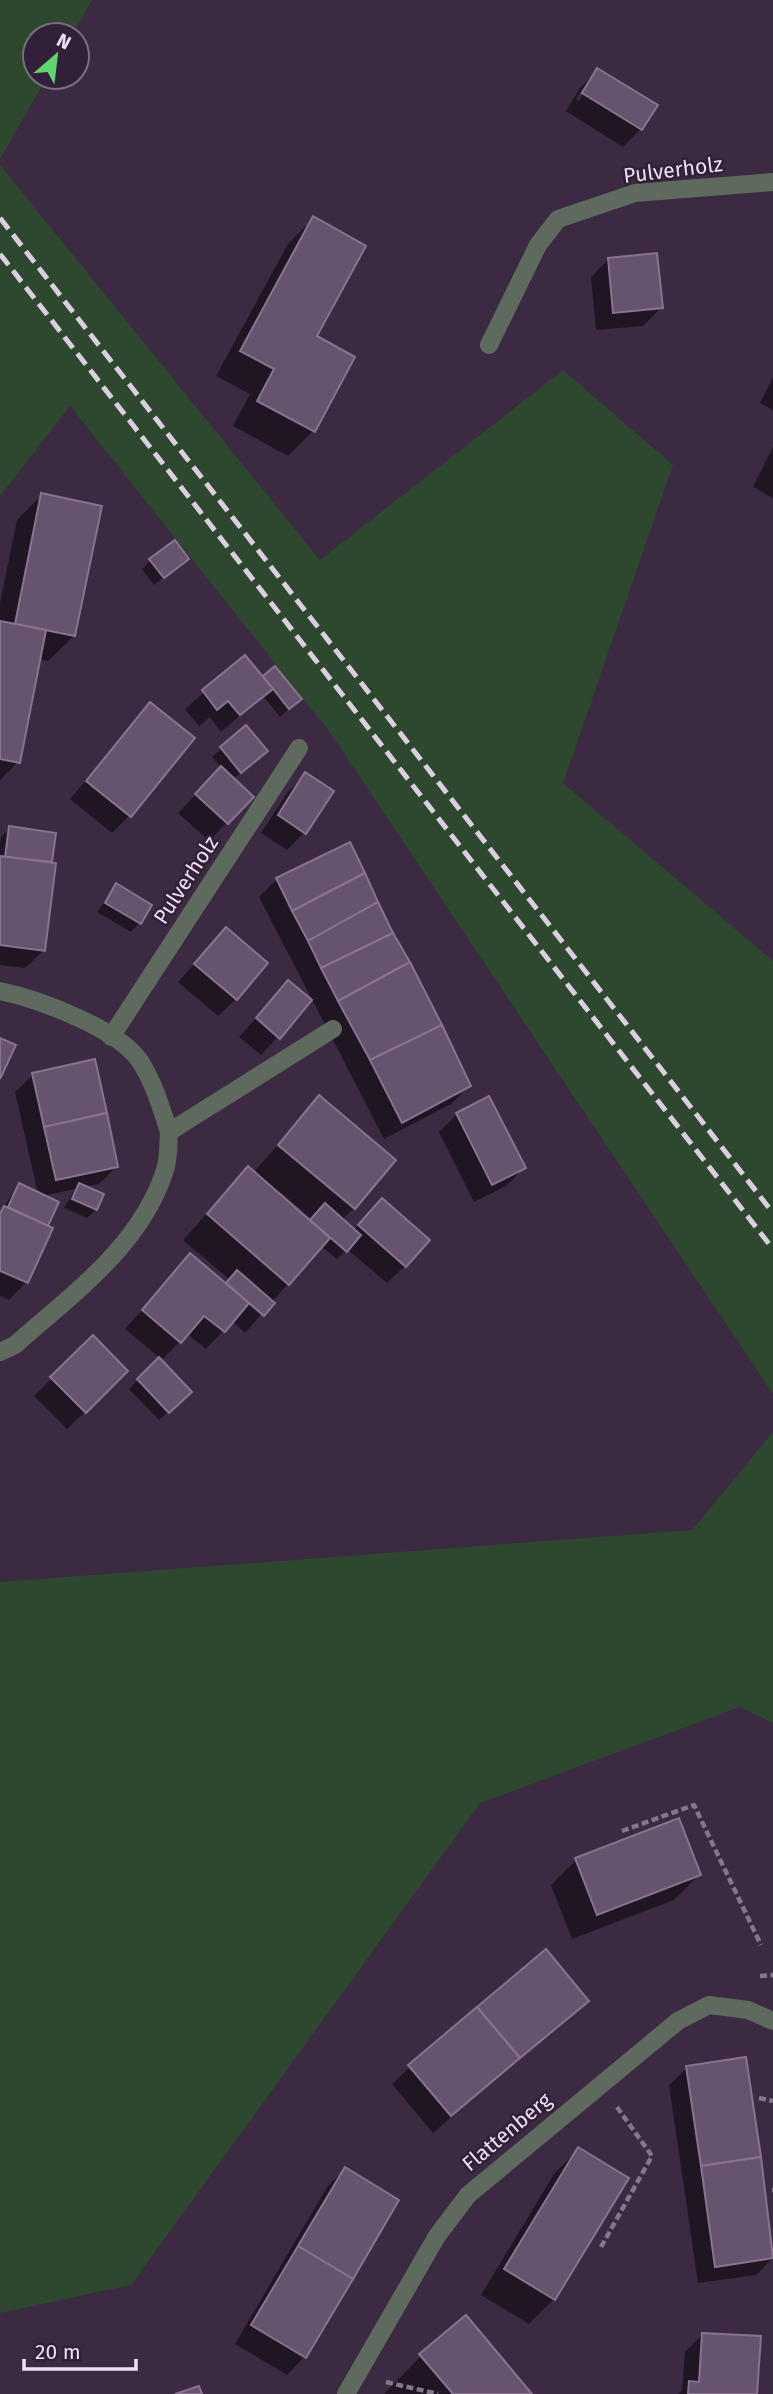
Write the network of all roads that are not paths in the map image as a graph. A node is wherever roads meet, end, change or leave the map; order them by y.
1 (773, 182) edge
2 (489, 345) dead end
3 (299, 748) dead end
4 (0, 991) edge
5 (333, 1029) dead end
6 (111, 1037) junction
7 (169, 1132) junction
8 (0, 1352) edge
9 (773, 2021) edge
10 (346, 2394) edge

1 - 2 street, Pulverholz
3 - 6 street, Pulverholz
4 - 6 street
5 - 7 street
6 - 7 street
7 - 8 street
9 - 10 street, Flattenberg

